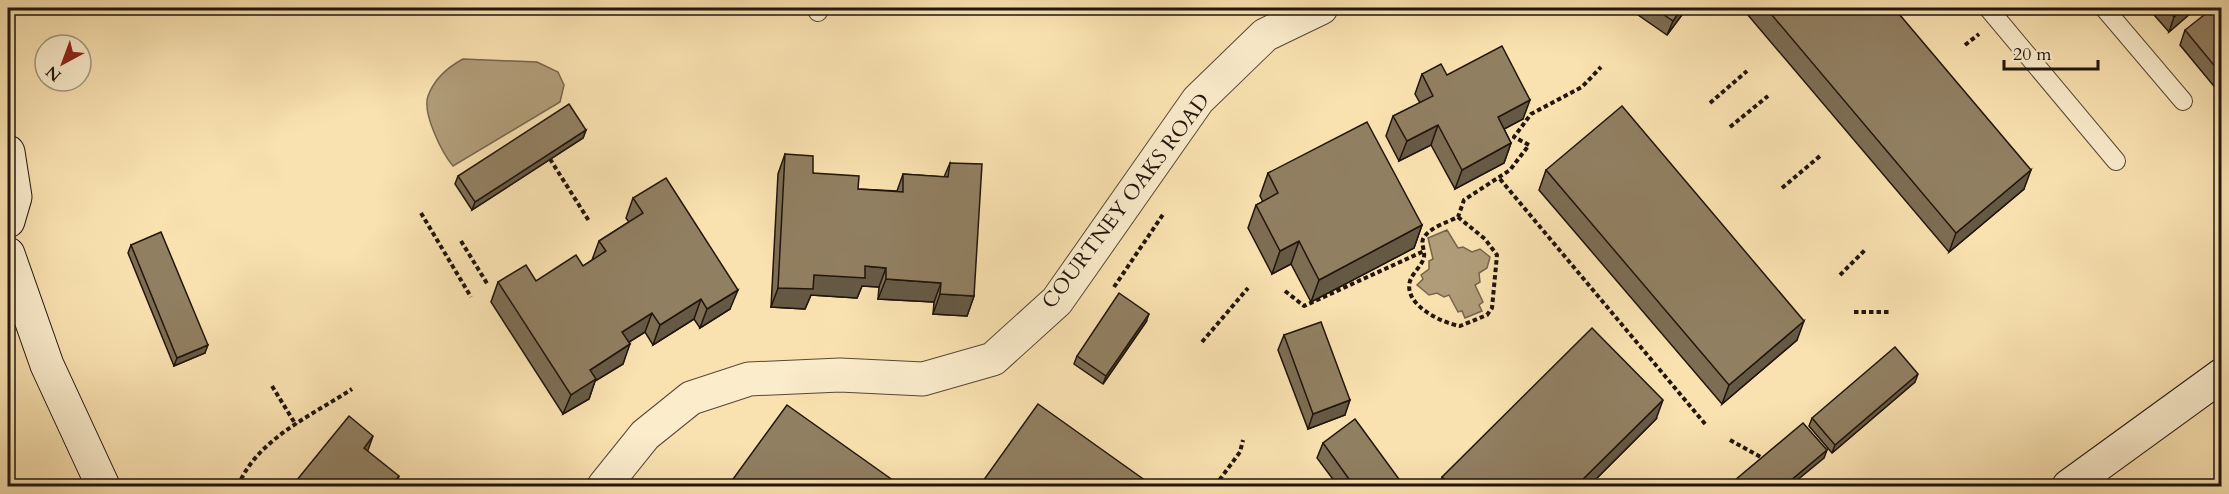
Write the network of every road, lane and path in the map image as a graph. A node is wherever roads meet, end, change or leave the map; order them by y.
1 (1321, 8) edge
2 (1988, 8) edge
3 (2104, 8) edge
4 (1601, 67) dead end
5 (1747, 71) dead end
6 (1768, 96) dead end
7 (2183, 101) dead end
8 (1710, 103) dead end
9 (1730, 127) dead end
10 (8, 152) edge
11 (1820, 156) dead end
12 (550, 159) edge
13 (2115, 160) dead end
14 (1500, 179) junction
15 (1782, 188) dead end
16 (421, 213) dead end
17 (1164, 213) dead end
18 (1458, 217) junction
19 (8, 221) edge
20 (589, 221) dead end
21 (461, 242) dead end
22 (1866, 249) dead end
23 (1424, 251) junction
24 (8, 254) edge
25 (1840, 275) dead end
26 (488, 285) dead end
27 (1114, 288) dead end
28 (1248, 288) dead end
29 (1285, 291) dead end
30 (471, 297) dead end
31 (1854, 312) dead end
32 (1891, 312) dead end
33 (1202, 342) dead end
34 (2222, 375) edge
35 (272, 386) dead end
36 (352, 389) dead end
37 (296, 425) junction
38 (1706, 425) dead end
39 (1243, 440) dead end
40 (1730, 440) dead end
41 (1767, 460) edge
42 (103, 486) edge
43 (238, 486) edge
44 (604, 486) edge
45 (1215, 486) edge
46 (2069, 486) edge

1 - 44 street, COURTNEY OAKS ROAD
2 - 13 lane
3 - 7 lane
4 - 14 path
5 - 8 path
6 - 9 path
10 - 19 street
11 - 15 path
12 - 20 path
14 - 18 path
14 - 38 path
16 - 30 path
17 - 27 path
18 - 23 path
18 - 23 path
21 - 26 path
22 - 25 path
23 - 29 path
24 - 42 street
28 - 33 path
31 - 32 path
34 - 46 street
35 - 37 path
36 - 37 path
37 - 43 path
39 - 45 path
40 - 41 path

